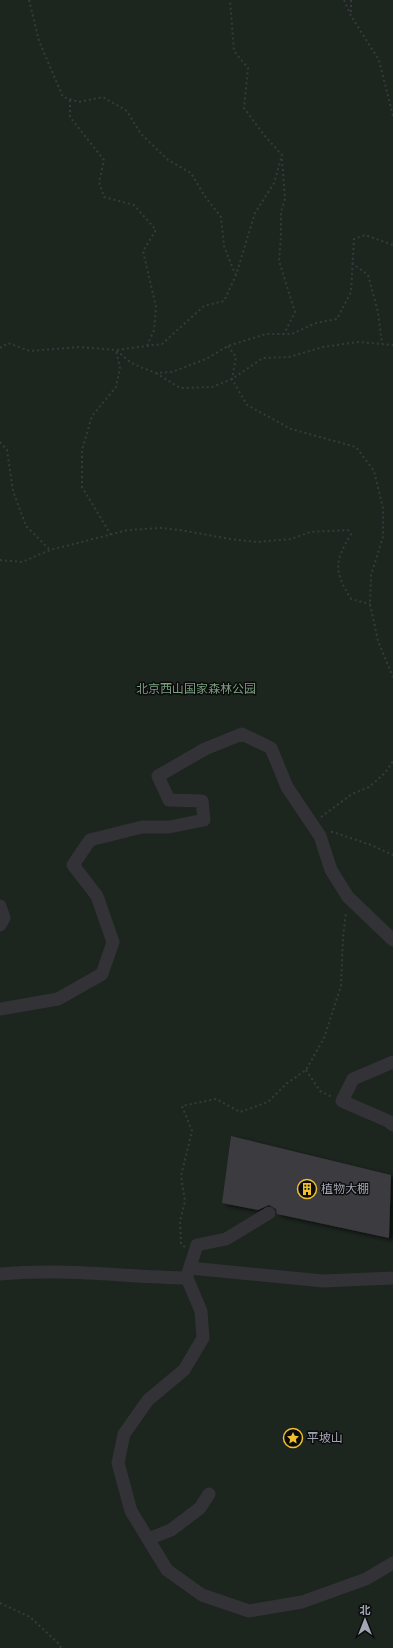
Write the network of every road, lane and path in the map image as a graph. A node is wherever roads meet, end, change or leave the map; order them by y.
1 (29, 0) edge
2 (230, 0) edge
3 (344, 0) edge
4 (351, 0) edge
5 (351, 16) junction
6 (70, 100) junction
7 (393, 116) edge
8 (282, 155) junction
9 (393, 245) edge
10 (352, 263) junction
11 (236, 275) junction
12 (284, 334) junction
13 (382, 344) junction
14 (393, 345) edge
15 (147, 346) junction
16 (228, 346) junction
17 (0, 348) edge
18 (116, 350) junction
19 (156, 373) junction
20 (232, 379) junction
21 (0, 442) edge
22 (110, 535) junction
23 (50, 550) junction
24 (0, 560) edge
25 (370, 604) junction
26 (393, 677) edge
27 (393, 761) edge
28 (312, 825) junction
29 (320, 836) junction
30 (393, 855) edge
31 (348, 897) junction
32 (0, 906) edge
33 (0, 925) edge
34 (393, 940) edge
35 (0, 1009) edge
36 (393, 1062) edge
37 (306, 1070) junction
38 (342, 1101) junction
39 (393, 1125) edge
40 (269, 1213) dead end
41 (194, 1255) junction
42 (188, 1273) junction
43 (0, 1274) edge
44 (393, 1278) edge
45 (209, 1494) dead end
46 (148, 1539) junction
47 (393, 1563) edge
48 (0, 1603) edge
49 (61, 1648) edge

1 - 6 path
2 - 8 path
3 - 5 path
4 - 5 path
5 - 7 path
6 - 11 path
6 - 15 path
8 - 11 path
8 - 12 path
9 - 10 path
10 - 12 path
10 - 13 path
11 - 15 path
12 - 16 path
13 - 14 path
13 - 20 path
15 - 18 path
16 - 19 path
16 - 20 path
17 - 18 path
18 - 19 path
18 - 22 path
19 - 20 path
20 - 25 path
21 - 23 path
22 - 23 path
22 - 25 path
23 - 24 path
25 - 26 path
27 - 28 path
28 - 29 lane
28 - 35 lane
29 - 30 path
29 - 31 lane
31 - 34 lane
31 - 37 path
32 - 33 lane
36 - 38 lane
37 - 38 path
37 - 41 path
38 - 39 lane
40 - 41 lane
41 - 42 lane
42 - 43 lane
42 - 44 lane
42 - 46 lane
45 - 46 lane
46 - 47 lane
48 - 49 path

